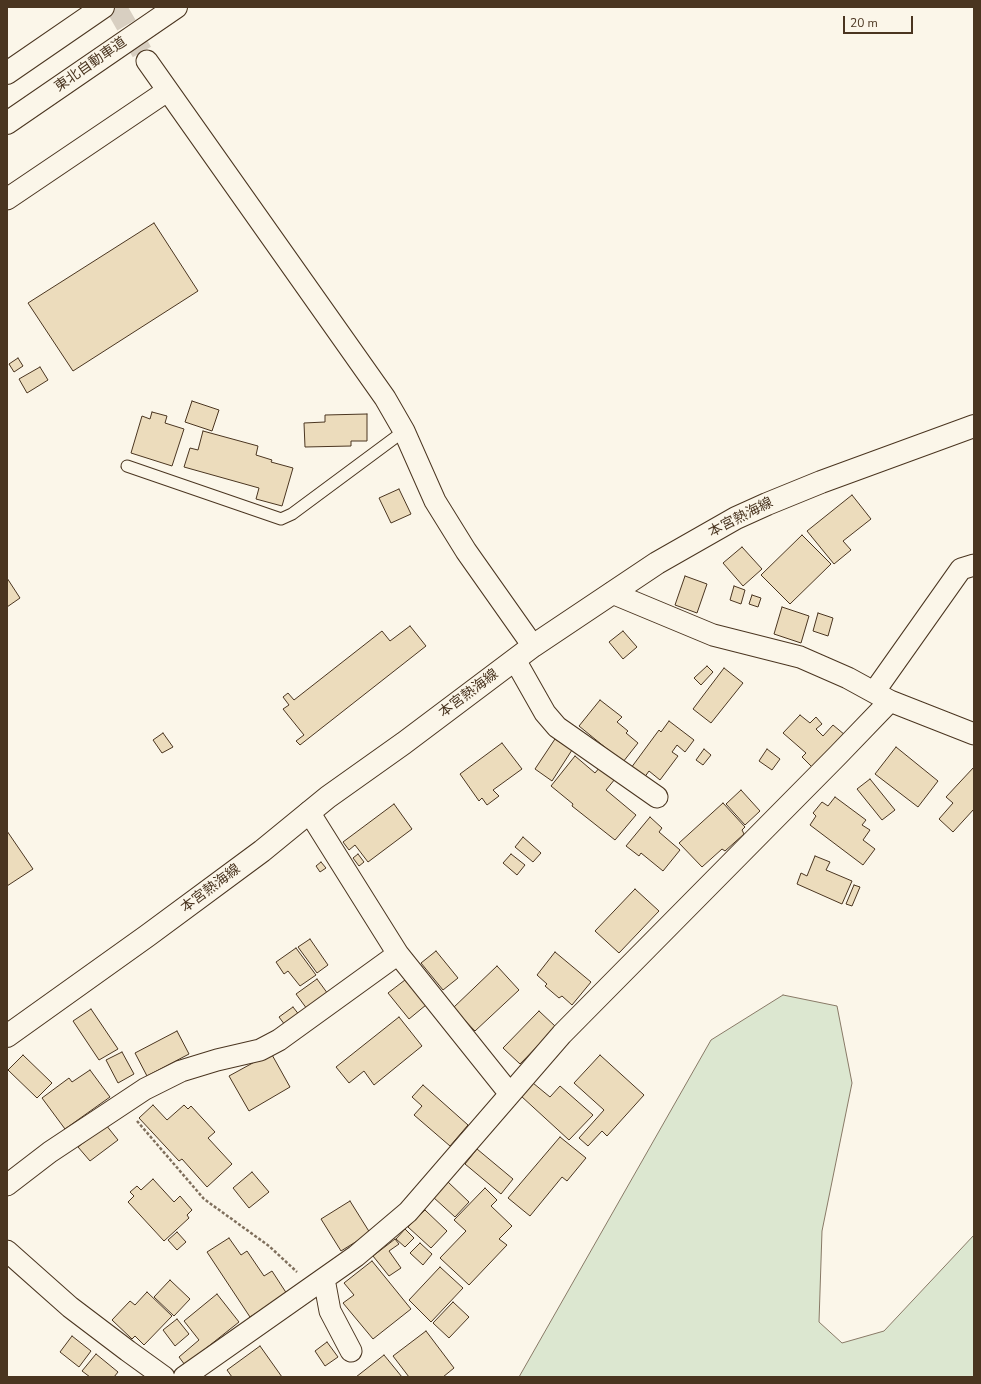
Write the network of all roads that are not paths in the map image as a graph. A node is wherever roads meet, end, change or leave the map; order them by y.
1 (102, 7) edge
2 (176, 7) edge
3 (147, 61) tunnel mouth
4 (7, 72) edge
5 (167, 91) junction
6 (7, 123) edge
7 (7, 199) edge
8 (974, 426) edge
9 (404, 431) junction
10 (126, 466) dead end
11 (974, 565) edge
12 (612, 593) junction
13 (533, 646) junction
14 (515, 660) junction
15 (882, 697) junction
16 (974, 734) edge
17 (657, 797) dead end
18 (310, 812) junction
19 (398, 954) junction
20 (7, 1036) edge
21 (510, 1094) junction
22 (7, 1184) edge
23 (7, 1251) edge
24 (319, 1283) junction
25 (352, 1351) dead end
26 (164, 1377) edge
27 (184, 1377) edge

1 - 4 main road
2 - 6 main road, 東北自動車道
3 - 5 street
5 - 7 street
5 - 9 street
8 - 12 main road, 本宮熱海線
9 - 10 lane
9 - 13 street
11 - 15 street
12 - 13 main road, 本宮熱海線
12 - 15 street
13 - 14 main road, 本宮熱海線
14 - 17 street
14 - 18 main road, 本宮熱海線
15 - 16 street
15 - 21 street
18 - 19 street
18 - 20 main road, 本宮熱海線
19 - 21 street
19 - 22 street
21 - 24 street
23 - 26 street
24 - 25 street
24 - 27 street

